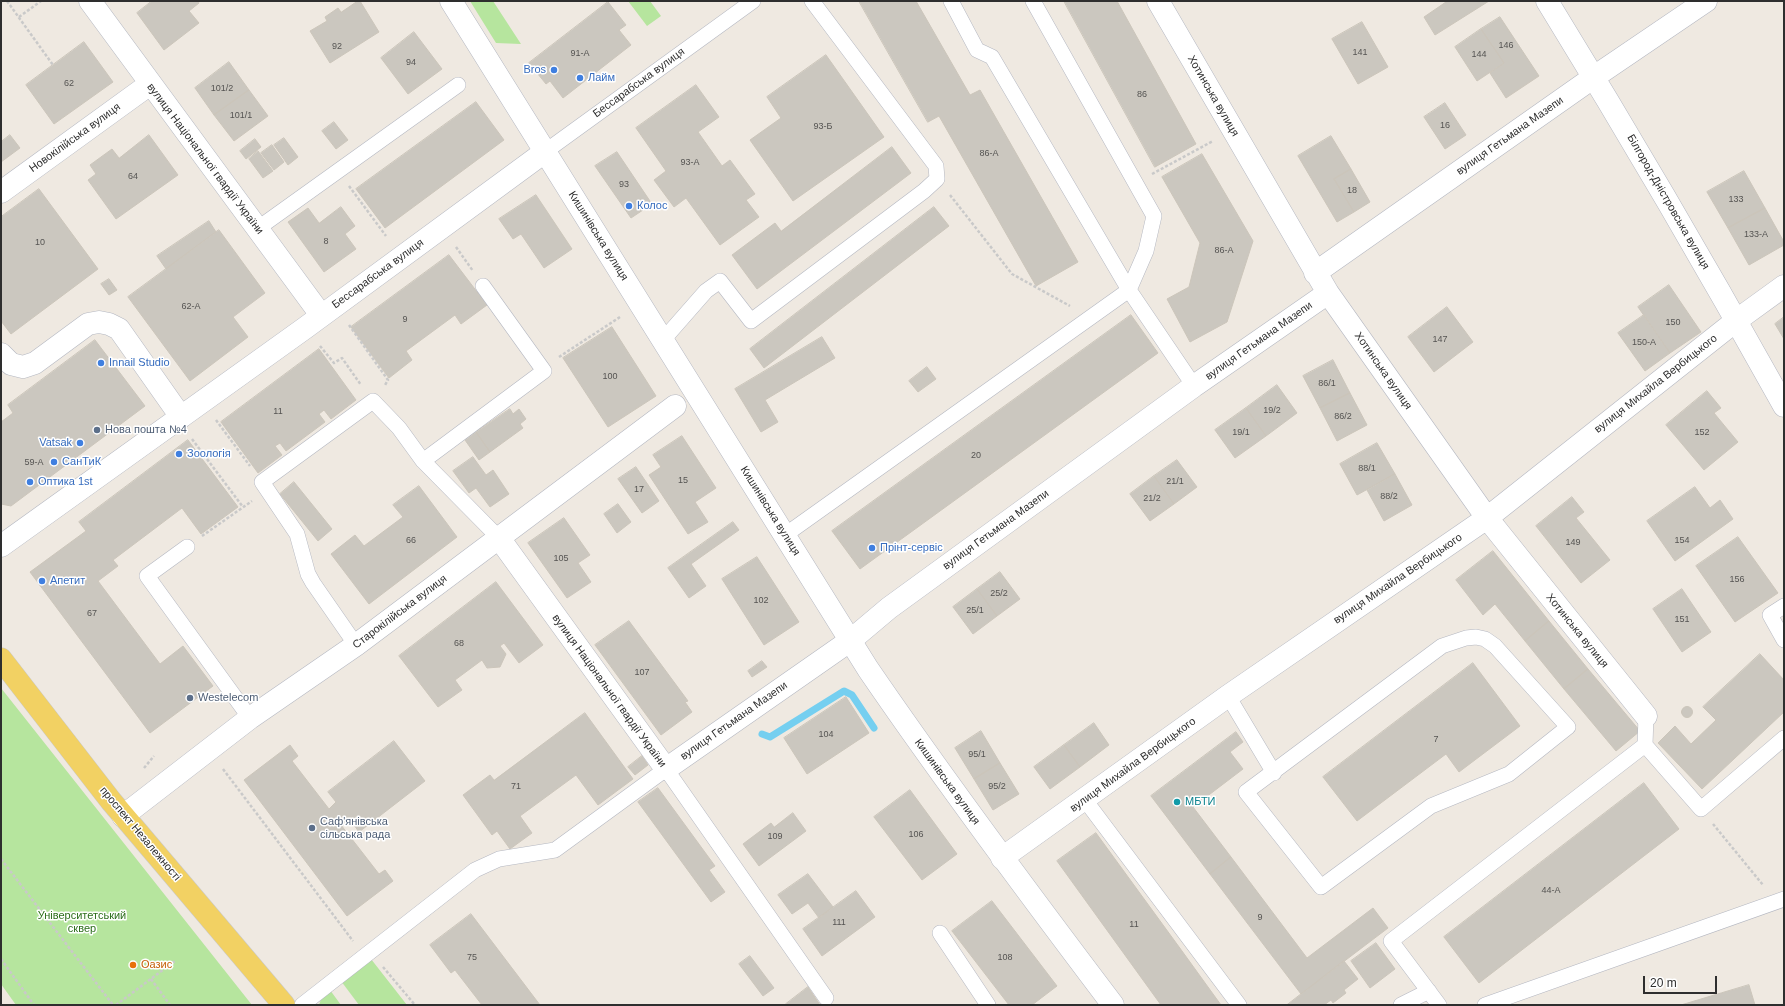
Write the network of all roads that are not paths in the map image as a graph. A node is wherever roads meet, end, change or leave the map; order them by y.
1 (90, 1) edge
2 (451, 1) edge
3 (753, 1) edge
4 (812, 1) edge
5 (951, 1) edge
6 (1033, 1) edge
7 (1158, 1) edge
8 (1547, 1) edge
9 (1706, 1) edge
10 (1594, 77) junction
11 (150, 84) junction
12 (458, 85) dead end
13 (546, 151) junction
14 (1, 192) edge
15 (257, 229) junction
16 (1315, 273) junction
17 (483, 286) road end
18 (1784, 286) edge
19 (1129, 290) junction
20 (1328, 293) junction
21 (321, 316) junction
22 (1737, 320) junction
23 (663, 340) junction
24 (1, 354) edge
25 (1194, 386) junction
26 (1784, 406) edge
27 (670, 410) dead end
28 (181, 417) junction
29 (423, 461) junction
30 (1486, 518) junction
31 (785, 535) junction
32 (499, 538) junction
33 (1, 546) edge
34 (187, 547) road end
35 (1784, 606) edge
36 (851, 640) junction
37 (1784, 640) edge
38 (356, 645) junction
39 (1, 659) edge
40 (1228, 696) junction
41 (1646, 716) joint
42 (250, 718) junction
43 (1784, 738) edge
44 (1645, 745) junction
45 (666, 770) junction
46 (1274, 773) junction
47 (1085, 800) junction
48 (123, 816) junction
49 (1002, 858) junction
50 (1781, 900) edge
51 (940, 933) dead end
52 (1429, 991) junction
53 (826, 998) dead end
54 (284, 1005) edge
55 (302, 1005) edge
56 (988, 1005) edge
57 (1113, 1005) edge
58 (1239, 1005) edge
59 (1401, 1005) edge
60 (1439, 1005) edge
61 (1485, 1005) edge

1 - 11 street, вулиця Національної гвардії України
2 - 13 street, Кишинівська вулиця
3 - 13 lane, Бессарабська вулиця
4 - 23 lane
5 - 19 lane
6 - 19 lane
7 - 16 street, Хотинська вулиця
8 - 10 street, Білгород-Дністровська вулиця
9 - 10 street, вулиця Гетьмана Мазепи
10 - 16 street, вулиця Гетьмана Мазепи
10 - 22 street, Білгород-Дністровська вулиця
11 - 14 street, Новокілійська вулиця
11 - 15 street, вулиця Національної гвардії України
12 - 15 lane
13 - 21 street, Бессарабська вулиця
13 - 23 street, Кишинівська вулиця
15 - 21 street, вулиця Національної гвардії України
16 - 20 street, Хотинська вулиця
17 - 29 lane
18 - 22 street, вулиця Михайла Вербицького
19 - 25 lane
19 - 31 lane
20 - 25 street, вулиця Гетьмана Мазепи
20 - 30 street, Хотинська вулиця
21 - 28 street, Бессарабська вулиця
22 - 26 street, Білгород-Дністровська вулиця
22 - 30 street, вулиця Михайла Вербицького
23 - 31 street, Кишинівська вулиця
24 - 28 street
25 - 36 street, вулиця Гетьмана Мазепи
27 - 32 street, Старокілійська вулиця
28 - 33 street, Бессарабська вулиця
29 - 32 lane, вулиця Національної гвардії України
29 - 38 lane, вулиця Національної гвардії України
30 - 40 street, вулиця Михайла Вербицького
30 - 41 street, Хотинська вулиця
31 - 36 street, Кишинівська вулиця
32 - 38 street, Старокілійська вулиця
32 - 45 street, вулиця Національної гвардії України
34 - 42 lane
35 - 37 lane
36 - 45 street, вулиця Гетьмана Мазепи
36 - 49 street, Кишинівська вулиця
38 - 42 street, Старокілійська вулиця
39 - 48 main road, проспект Незалежності
40 - 46 lane
40 - 47 street, вулиця Михайла Вербицького
41 - 44 lane
42 - 48 street, Старокілійська вулиця
43 - 44 lane
44 - 52 lane
45 - 53 lane, вулиця Національної гвардії України
45 - 55 lane
46 - 46 lane
47 - 49 street, вулиця Михайла Вербицького
47 - 58 lane
48 - 54 main road, проспект Незалежності
49 - 57 street, Кишинівська вулиця
50 - 61 lane
51 - 56 lane
52 - 59 lane
52 - 60 lane

